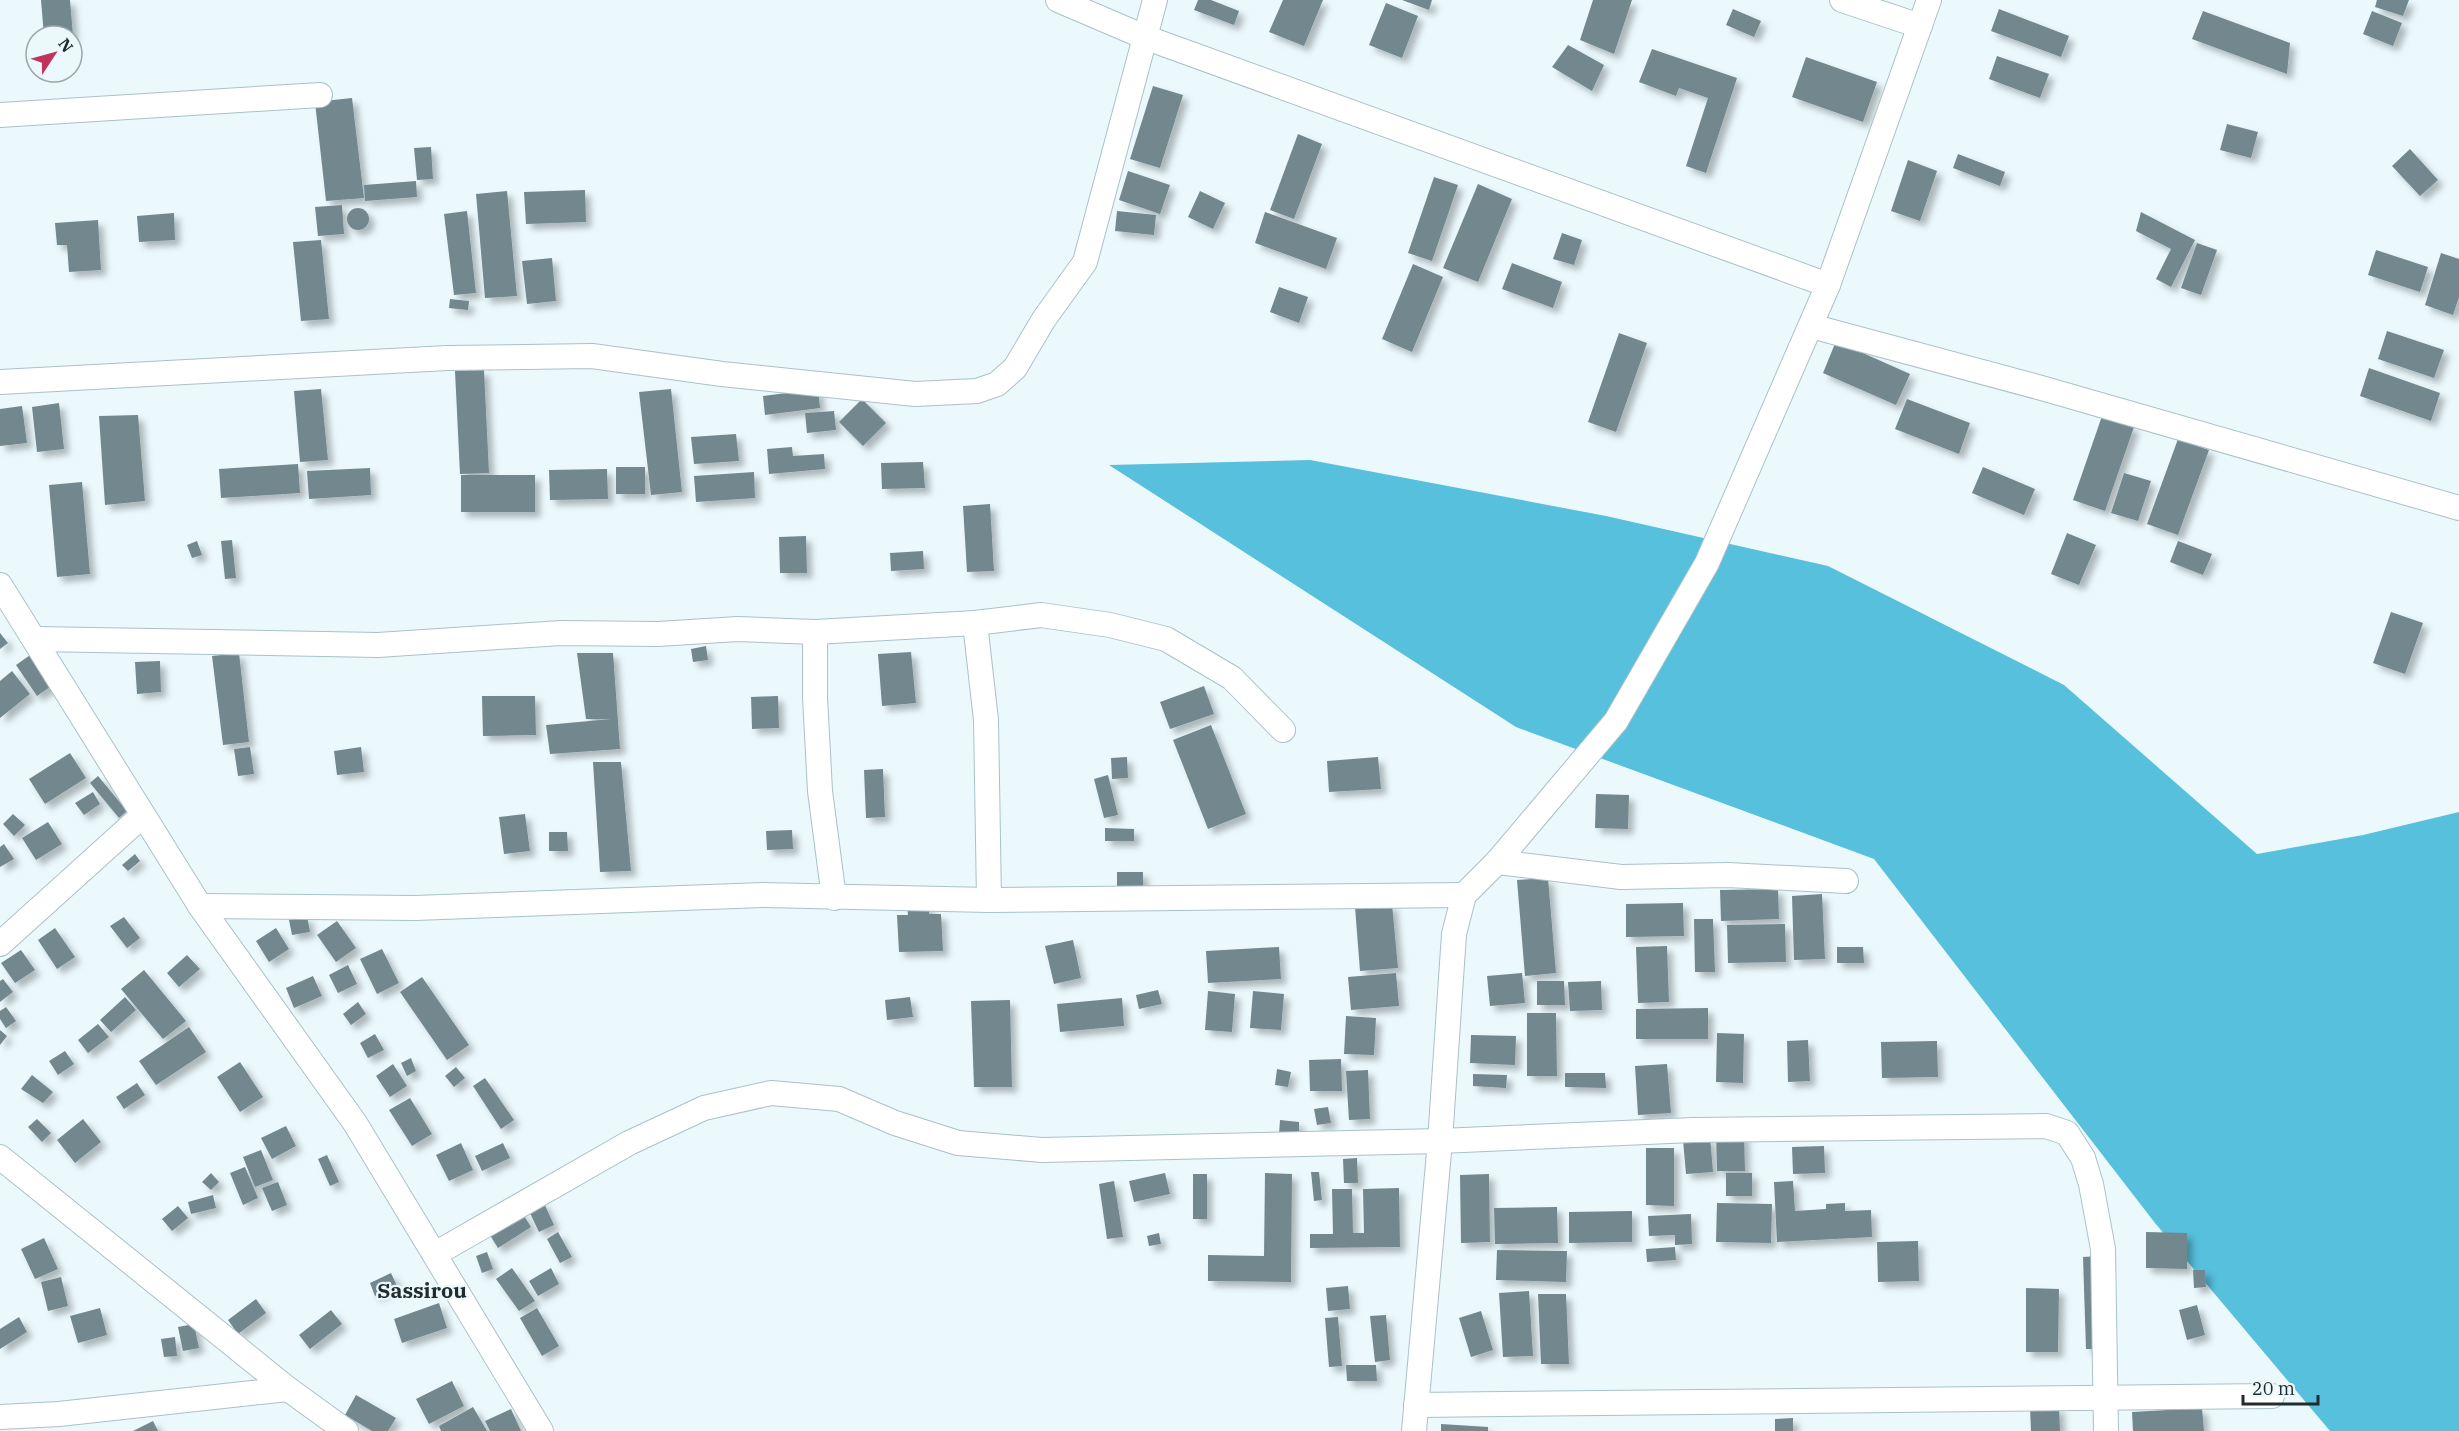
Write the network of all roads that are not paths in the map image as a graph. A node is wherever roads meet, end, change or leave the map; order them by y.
1 (1058, 0) edge
2 (1155, 0) edge
3 (1842, 0) edge
4 (1929, 0) edge
5 (1920, 26) junction
6 (1147, 38) junction
7 (320, 95) dead end
8 (0, 115) edge
9 (1828, 285) junction
10 (1811, 326) junction
11 (0, 382) edge
12 (2459, 508) edge
13 (0, 585) edge
14 (975, 623) junction
15 (815, 632) junction
16 (34, 639) junction
17 (1283, 730) dead end
18 (143, 815) junction
19 (1497, 862) junction
20 (1846, 881) dead end
21 (1464, 895) junction
22 (834, 898) junction
23 (989, 900) junction
24 (200, 906) junction
25 (0, 944) edge
26 (1440, 1141) junction
27 (0, 1157) edge
28 (435, 1254) junction
29 (288, 1389) junction
30 (2272, 1396) dead end
31 (2105, 1400) junction
32 (1416, 1405) junction
33 (0, 1417) edge
34 (346, 1431) edge
35 (541, 1431) edge
36 (1414, 1431) edge
37 (2106, 1431) edge

1 - 6 street
2 - 6 street
3 - 5 street
4 - 5 street
5 - 9 street
6 - 9 street
6 - 11 street
7 - 8 street
9 - 10 street
10 - 12 street
10 - 19 street
13 - 16 street
14 - 15 street
14 - 17 street
14 - 23 street
15 - 16 street
15 - 22 street
16 - 18 street
18 - 24 street
18 - 25 street
19 - 20 street
19 - 21 street
21 - 23 street
21 - 26 street
22 - 23 street
22 - 24 street
24 - 28 street
26 - 28 street
26 - 31 street
26 - 32 street
27 - 29 street
28 - 35 street
29 - 33 street
29 - 34 street
30 - 31 street
31 - 32 street
31 - 37 street
32 - 36 street

